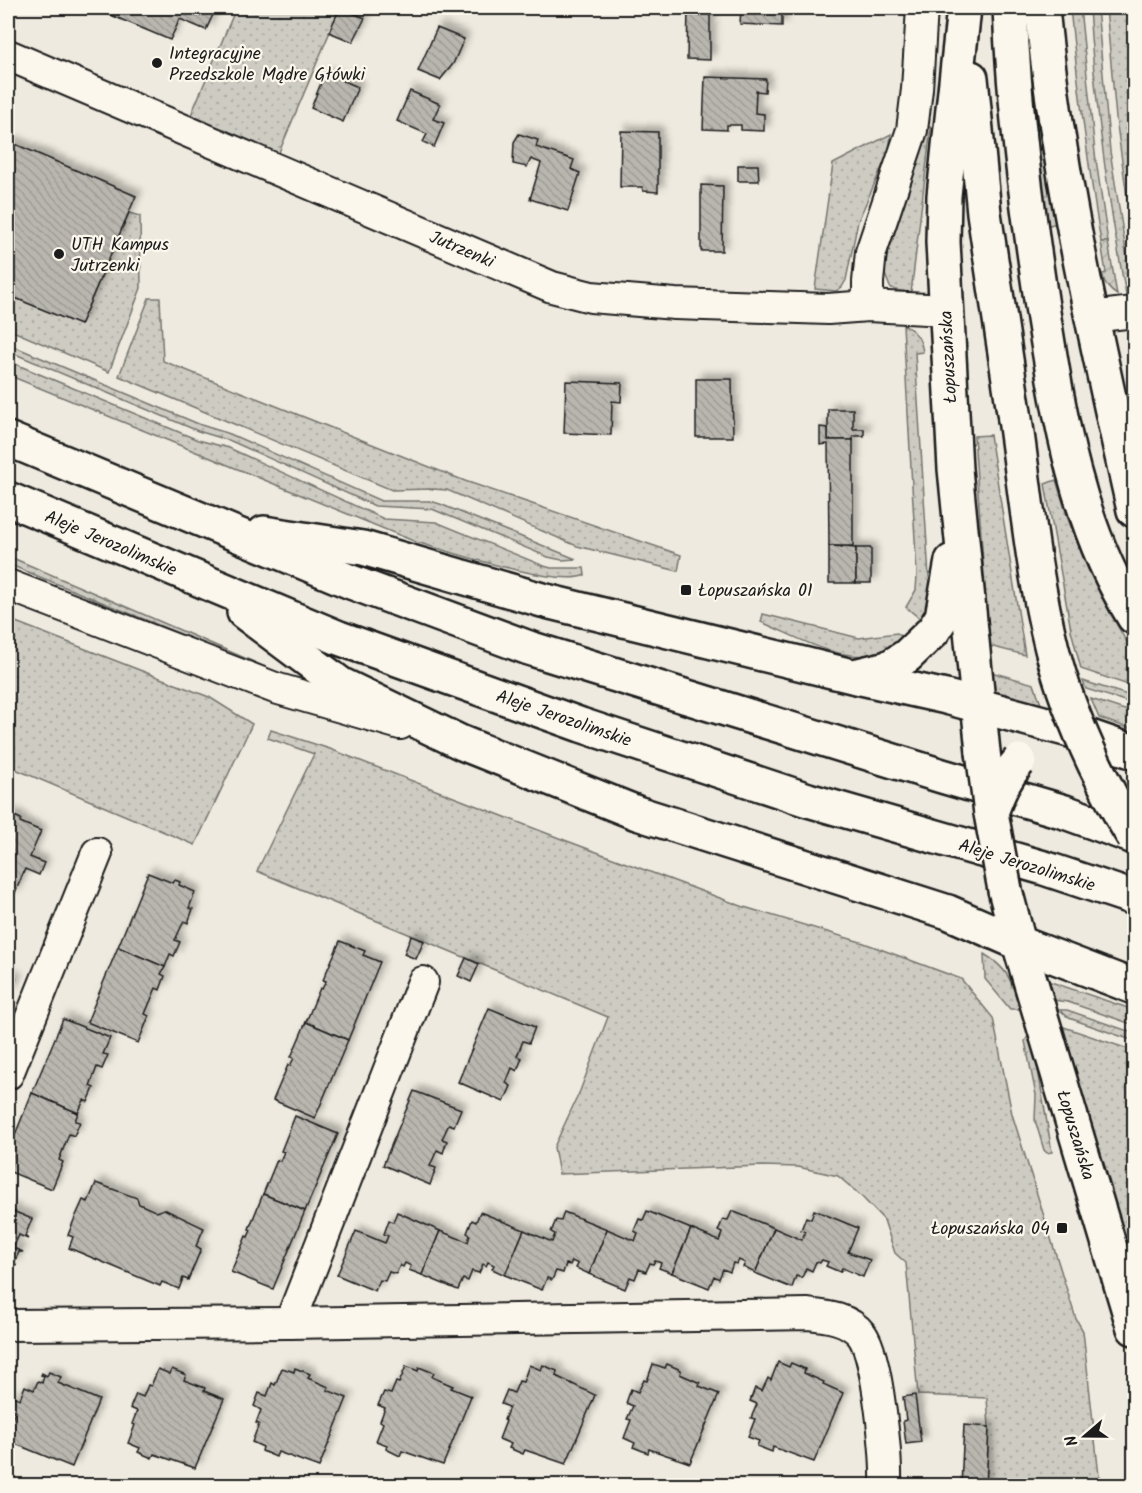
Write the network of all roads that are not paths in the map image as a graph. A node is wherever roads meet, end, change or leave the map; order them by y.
1 (922, 8) edge
2 (966, 8) edge
3 (1010, 8) edge
4 (1042, 8) edge
5 (8, 55) edge
6 (868, 306) junction
7 (945, 310) junction
8 (1134, 312) edge
9 (1091, 316) junction
10 (8, 439) edge
11 (8, 499) edge
12 (1134, 510) edge
13 (959, 519) junction
14 (216, 526) junction
15 (204, 582) junction
16 (8, 585) edge
17 (1134, 617) edge
18 (852, 676) junction
19 (977, 706) junction
20 (1073, 731) junction
21 (462, 743) junction
22 (1134, 752) edge
23 (991, 813) junction
24 (1134, 837) edge
25 (98, 854) dead end
26 (1134, 898) edge
27 (1019, 943) junction
28 (423, 982) dead end
29 (1129, 983) edge
30 (8, 1074) edge
31 (290, 1323) junction
32 (8, 1325) edge
33 (1134, 1328) edge
34 (886, 1485) edge

1 - 6 street
2 - 7 main road, Łopuszańska
2 - 24 main road, bridge
3 - 17 main road
4 - 9 main road
5 - 6 street, Jutrzenki
6 - 7 street, Jutrzenki
7 - 13 main road, Łopuszańska
8 - 9 street
9 - 12 main road
10 - 14 main road
11 - 15 main road, Aleje Jerozolimskie
13 - 18 main road
13 - 19 main road, Łopuszańska
14 - 18 main road
14 - 24 main road
15 - 21 main road
15 - 26 main road, Aleje Jerozolimskie
16 - 21 street
18 - 19 main road
19 - 20 main road
19 - 23 main road, Łopuszańska, bridge
20 - 22 main road
20 - 23 main road, bridge
21 - 27 main road
23 - 27 main road, Łopuszańska, bridge
25 - 30 street
27 - 29 main road
27 - 33 main road, Łopuszańska
28 - 31 street
31 - 32 street
31 - 34 street

